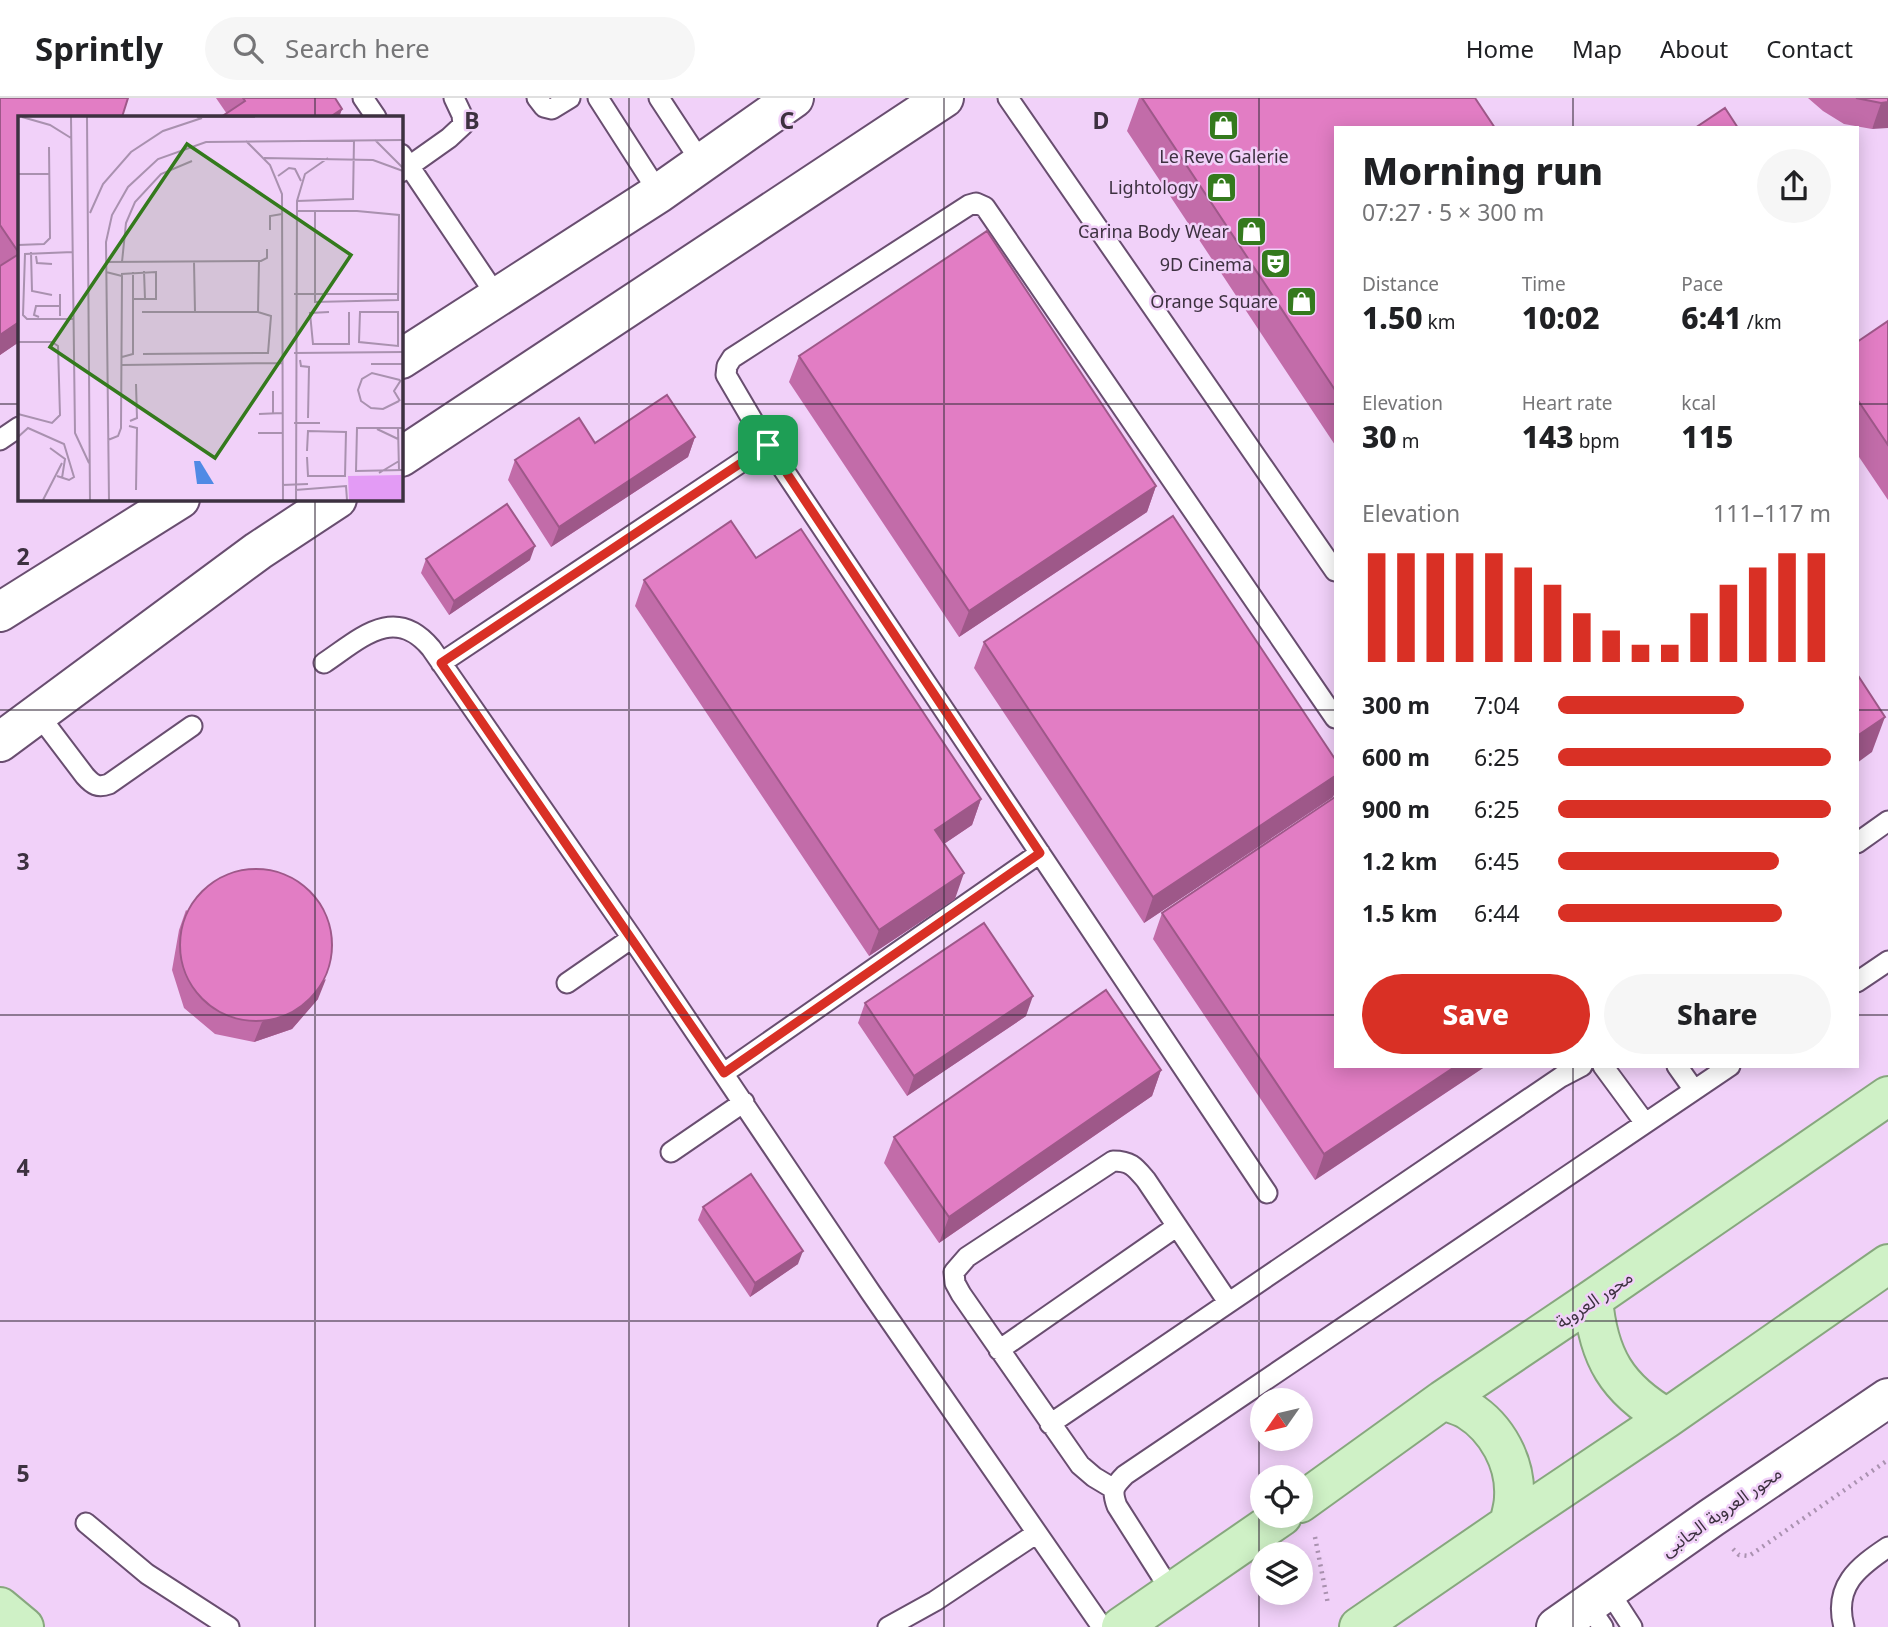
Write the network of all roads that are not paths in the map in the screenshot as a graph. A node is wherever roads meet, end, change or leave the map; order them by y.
1 (363, 98) edge
2 (454, 98) edge
3 (537, 98) edge
4 (570, 98) edge
5 (597, 98) edge
6 (659, 98) edge
7 (794, 98) edge
8 (944, 98) edge
9 (1008, 98) edge
10 (375, 116) edge
11 (701, 162) junction
12 (403, 164) edge
13 (659, 192) junction
14 (498, 298) junction
15 (402, 358) edge
16 (18, 428) edge
17 (0, 440) edge
18 (768, 445) junction
19 (402, 456) edge
20 (178, 500) edge
21 (335, 500) edge
22 (1334, 570) edge
23 (0, 612) edge
24 (324, 663) dead end
25 (441, 663) junction
26 (38, 714) junction
27 (1334, 717) edge
28 (192, 726) dead end
29 (0, 742) edge
30 (1888, 821) edge
31 (1859, 842) edge
32 (1040, 853) junction
33 (632, 938) junction
34 (1888, 961) edge
35 (1859, 981) edge
36 (567, 984) dead end
37 (1578, 1068) edge
38 (1604, 1068) edge
39 (1678, 1068) edge
40 (1727, 1068) edge
41 (724, 1073) junction
42 (1694, 1090) junction
43 (1888, 1096) edge
44 (744, 1102) junction
45 (1645, 1123) junction
46 (671, 1152) dead end
47 (1267, 1193) dead end
48 (1176, 1227) junction
49 (1888, 1264) edge
50 (1593, 1300) junction
51 (1228, 1302) junction
52 (999, 1349) junction
53 (1888, 1398) edge
54 (1443, 1400) junction
55 (1667, 1418) junction
56 (1050, 1424) junction
57 (1114, 1489) junction
58 (1313, 1494) edge
59 (86, 1523) dead end
60 (1509, 1524) junction
61 (1264, 1528) edge
62 (1037, 1533) junction
63 (1888, 1547) edge
64 (1171, 1591) junction
65 (0, 1607) edge
66 (1600, 1607) edge
67 (1344, 1621) edge
68 (24, 1627) edge
69 (229, 1627) edge
70 (888, 1627) edge
71 (1102, 1627) edge
72 (1121, 1627) edge
73 (1556, 1627) edge
74 (1632, 1627) edge
75 (1844, 1627) edge

1 - 10 lane
2 - 12 lane
3 - 4 lane
5 - 13 lane
6 - 11 lane
7 - 11 street
8 - 19 street
9 - 22 lane
11 - 13 street
12 - 14 lane
13 - 14 street
14 - 15 street
16 - 17 lane
18 - 25 lane
18 - 27 lane
18 - 32 lane
20 - 23 street
21 - 26 street
24 - 25 lane
25 - 33 lane
26 - 28 lane
26 - 29 street
30 - 31 lane
32 - 41 lane
32 - 47 lane
33 - 36 lane
33 - 41 lane
34 - 35 lane
37 - 51 lane
38 - 45 lane
39 - 42 lane
40 - 42 lane
41 - 44 lane
42 - 45 lane
43 - 50 main road, محور العروبة
44 - 46 lane
44 - 62 lane
45 - 57 lane
48 - 51 lane
48 - 52 lane
48 - 52 lane
49 - 55 main road
50 - 54 main road, محور العروبة
50 - 55 main road
51 - 56 lane
52 - 56 lane
53 - 66 street, محور العروبة الجانبى
54 - 58 main road, محور العروبة
54 - 60 main road
55 - 60 main road
56 - 57 lane
57 - 64 lane
59 - 69 lane
60 - 67 main road
61 - 64 main road, محور العروبة
62 - 70 lane
62 - 71 lane
63 - 75 lane
64 - 72 main road, محور العروبة
65 - 68 main road
66 - 73 street, محور العروبة الجانبى
66 - 74 lane

